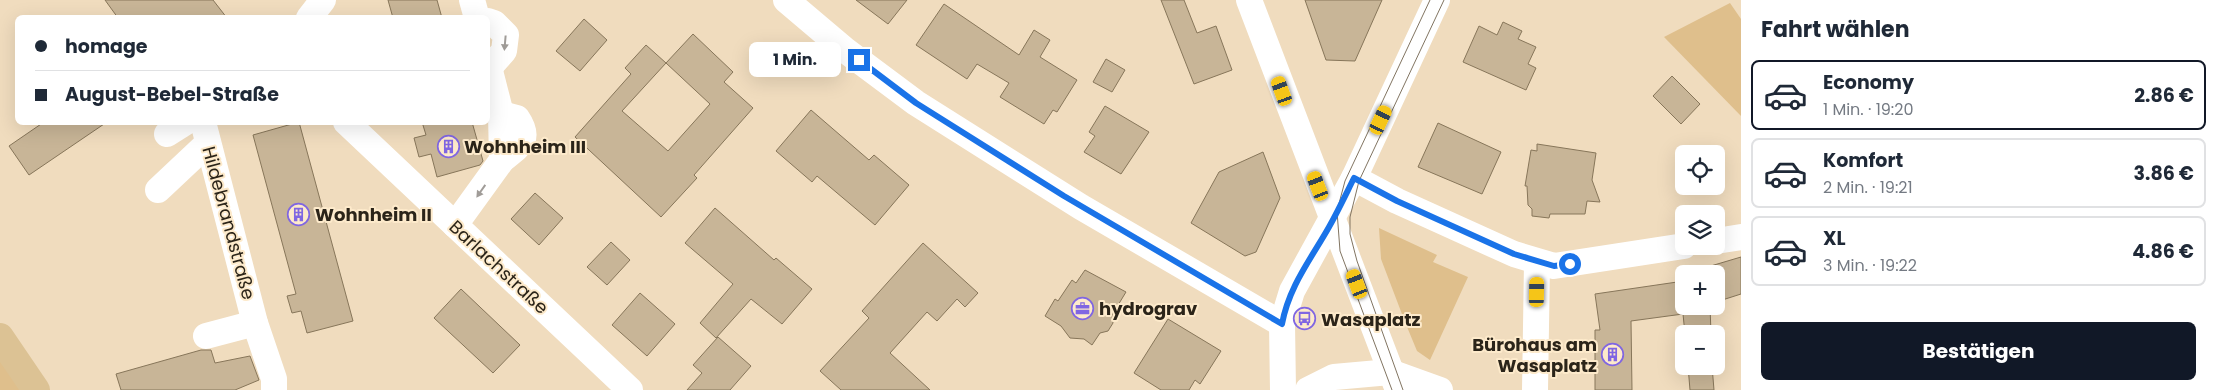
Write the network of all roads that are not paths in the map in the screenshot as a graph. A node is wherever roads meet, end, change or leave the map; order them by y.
1 (323, 0) edge
2 (472, 0) edge
3 (786, 0) edge
4 (1249, 0) edge
5 (1438, 0) edge
6 (311, 15) edge
7 (476, 15) edge
8 (490, 22) edge
9 (490, 64) edge
10 (490, 73) edge
11 (349, 125) edge
12 (205, 133) edge
13 (1354, 178) junction
14 (158, 190) dead end
15 (1332, 221) junction
16 (455, 225) junction
17 (1741, 237) edge
18 (1725, 240) edge
19 (1675, 247) edge
20 (1537, 263) junction
21 (1272, 318) junction
22 (255, 323) junction
23 (0, 336) edge
24 (206, 336) dead end
25 (1394, 381) edge
26 (36, 390) edge
27 (274, 390) edge
28 (630, 390) edge
29 (1283, 390) edge
30 (1308, 390) edge
31 (1440, 390) edge
32 (1535, 390) edge

1 - 6 street
2 - 7 street
3 - 21 street
4 - 15 street
5 - 13 street
8 -> 9 street
10 -> 16 street
11 - 16 street, Barlachstraße
12 - 14 street
12 - 22 street, Hildebrandstraße
13 - 15 street
13 - 20 street
15 - 21 street
15 - 25 street
16 - 28 street, Barlachstraße
17 - 18 street
19 - 20 street
20 - 32 street
21 - 29 street
22 - 24 street
22 - 27 street, Hildebrandstraße
23 - 26 main road
25 - 30 street
25 - 31 street

